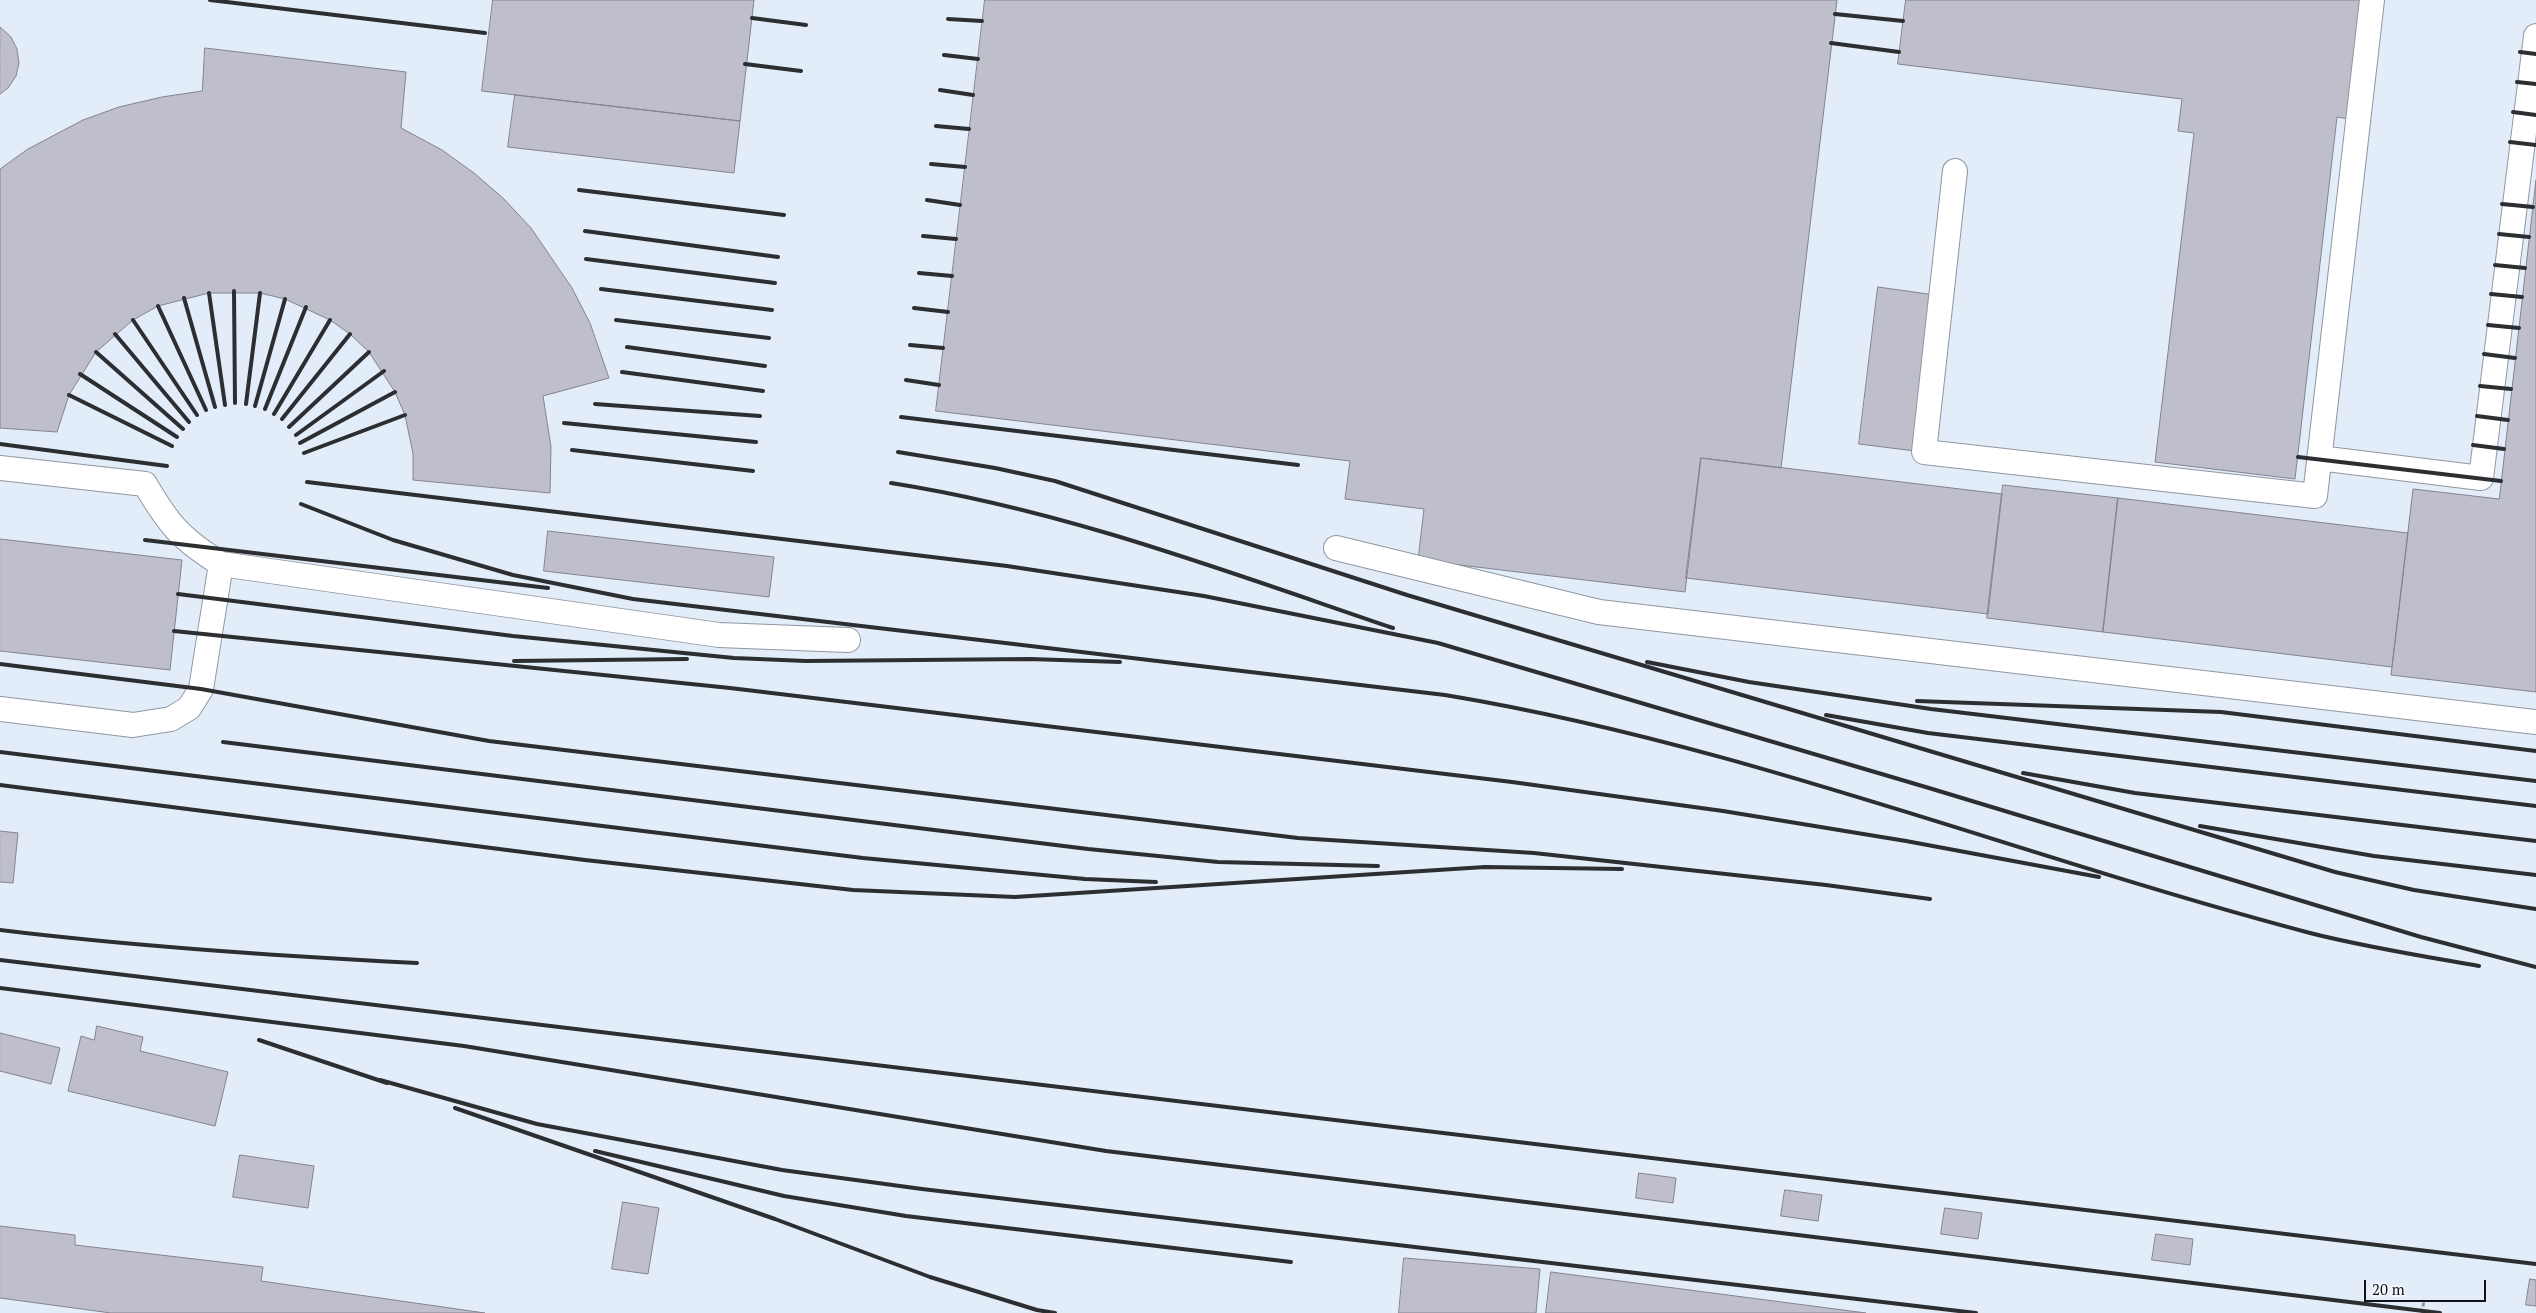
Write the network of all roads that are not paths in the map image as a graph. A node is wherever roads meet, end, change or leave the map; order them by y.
1 (2372, 0) edge
2 (2536, 36) edge
3 (1955, 171) dead end
4 (2319, 458) junction
5 (0, 468) edge
6 (1336, 548) dead end
7 (222, 564) junction
8 (848, 640) dead end
9 (0, 709) edge
10 (2536, 722) edge

1 - 4 lane
2 - 4 lane
3 - 4 lane
5 - 7 lane
6 - 10 lane
7 - 8 lane
7 - 9 lane

